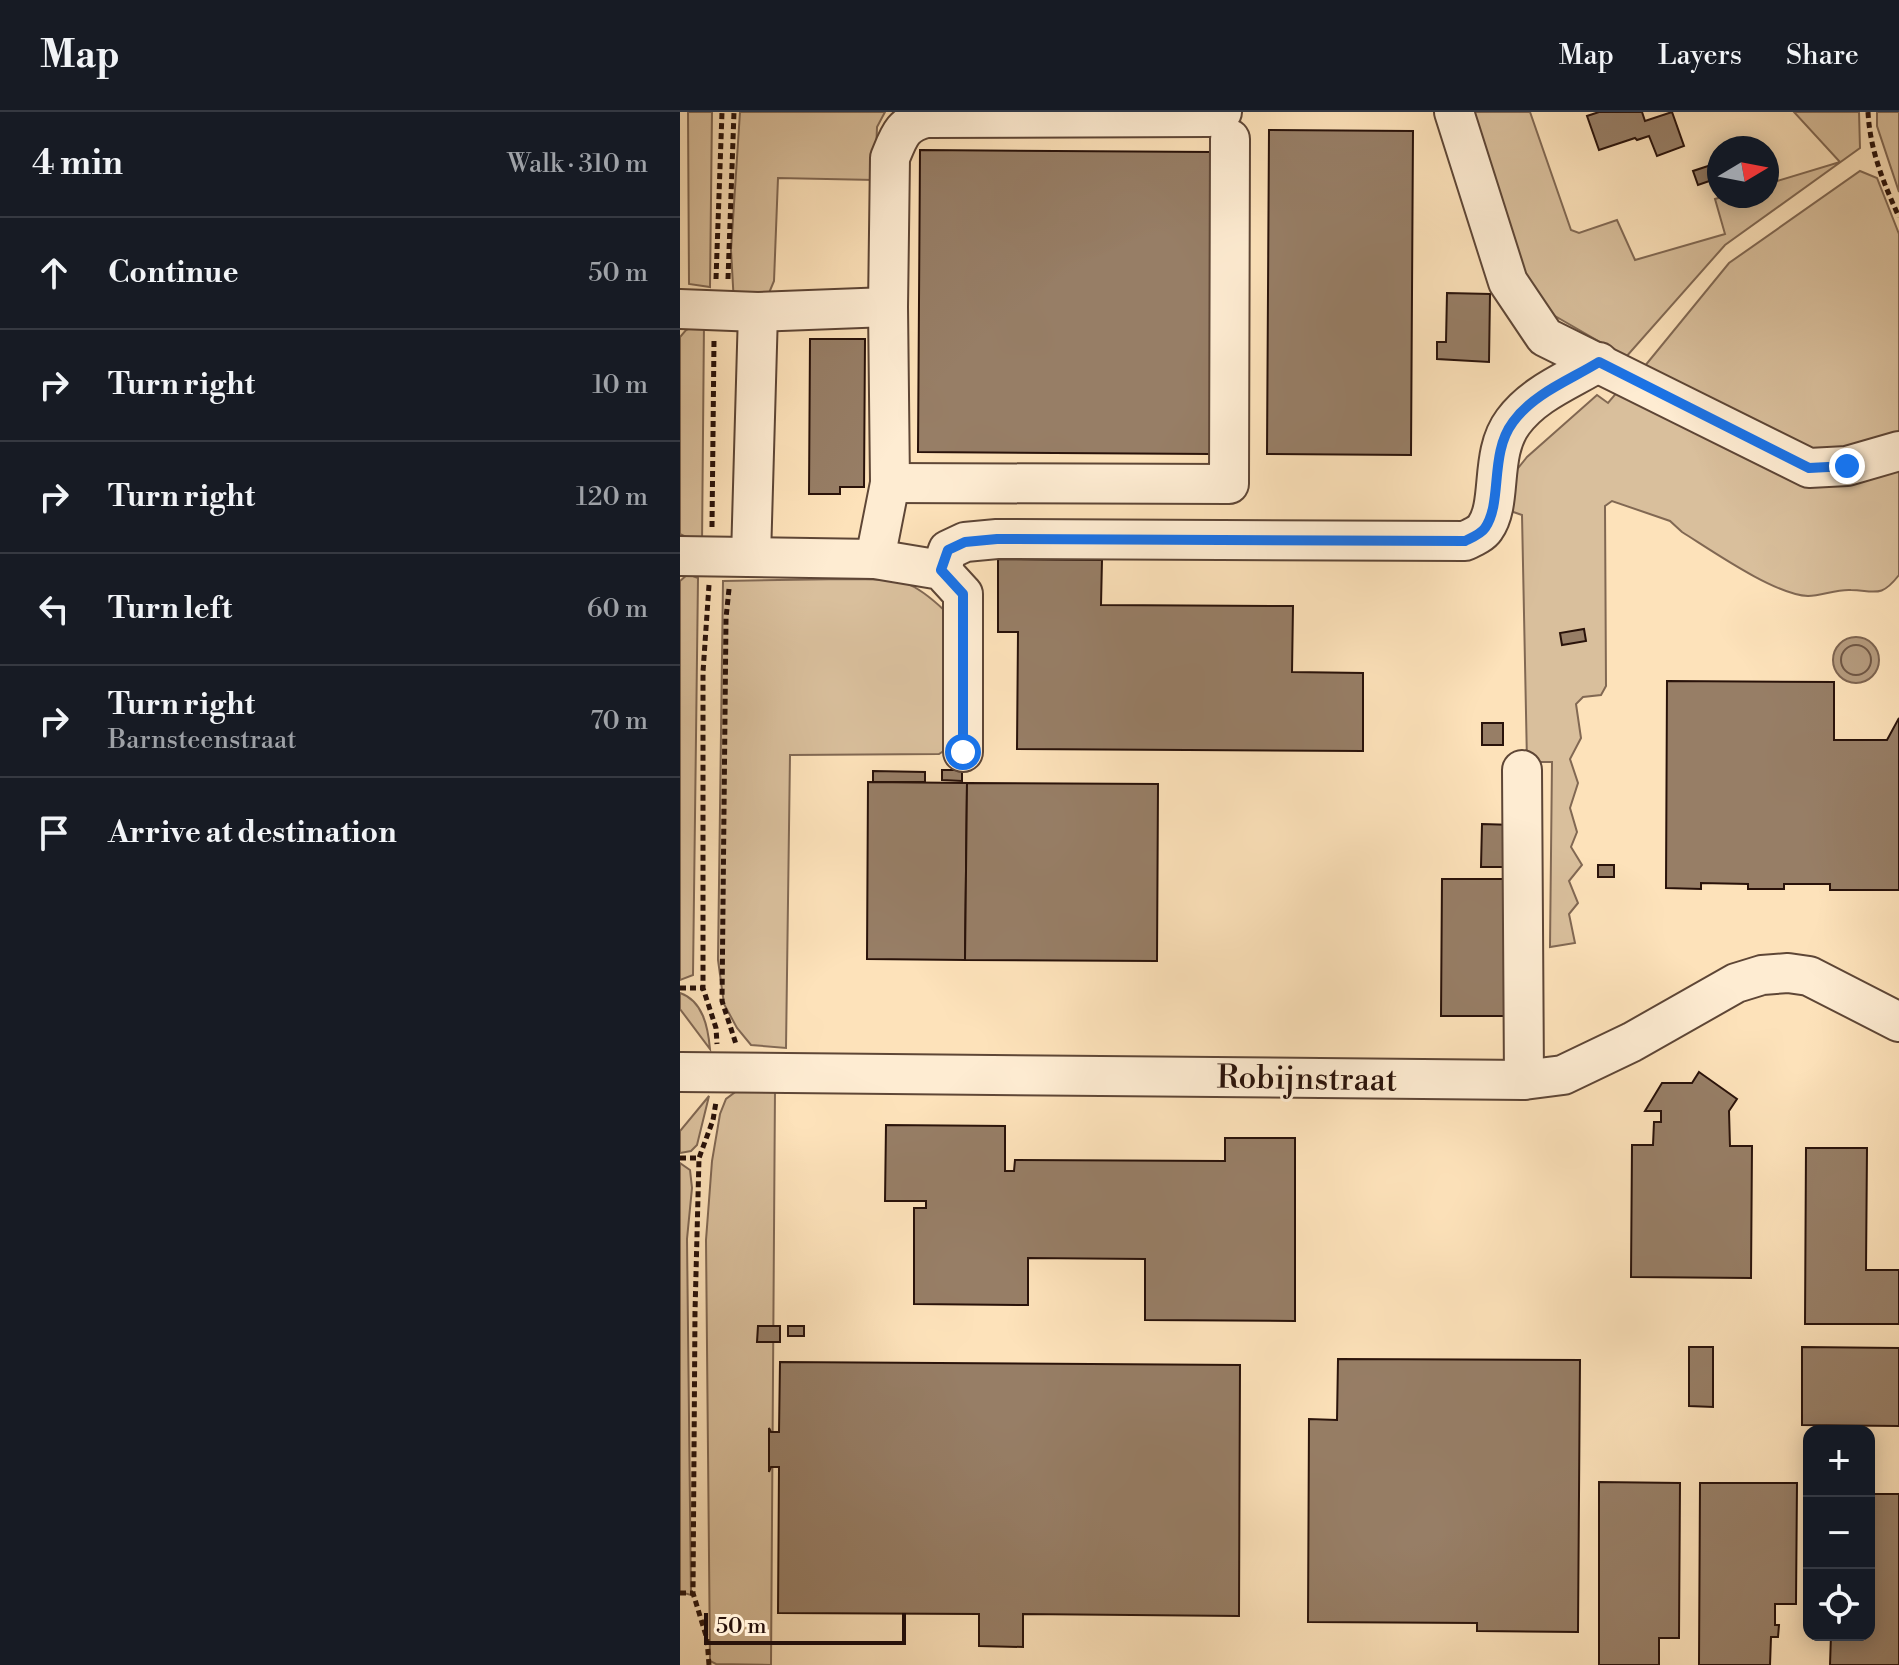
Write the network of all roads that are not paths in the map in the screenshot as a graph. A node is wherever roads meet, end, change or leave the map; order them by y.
1 (1454, 112) edge
2 (1226, 126) edge
3 (888, 307) junction
4 (680, 309) edge
5 (743, 312) junction
6 (1599, 362) junction
7 (1899, 451) edge
8 (890, 483) junction
9 (680, 556) edge
10 (875, 559) junction
11 (741, 568) junction
12 (941, 570) junction
13 (963, 752) dead end
14 (1522, 770) dead end
15 (1899, 1022) edge
16 (680, 1072) edge
17 (1524, 1080) junction

1 - 6 street
2 - 3 street
2 - 8 street
3 - 5 street
3 - 8 street
4 - 5 street
5 - 11 street
6 - 7 street
6 - 12 street
8 - 10 street
9 - 11 street
10 - 11 street
10 - 12 street
12 - 13 street
14 - 17 street
15 - 17 street, Robijnstraat
16 - 17 street, Robijnstraat

